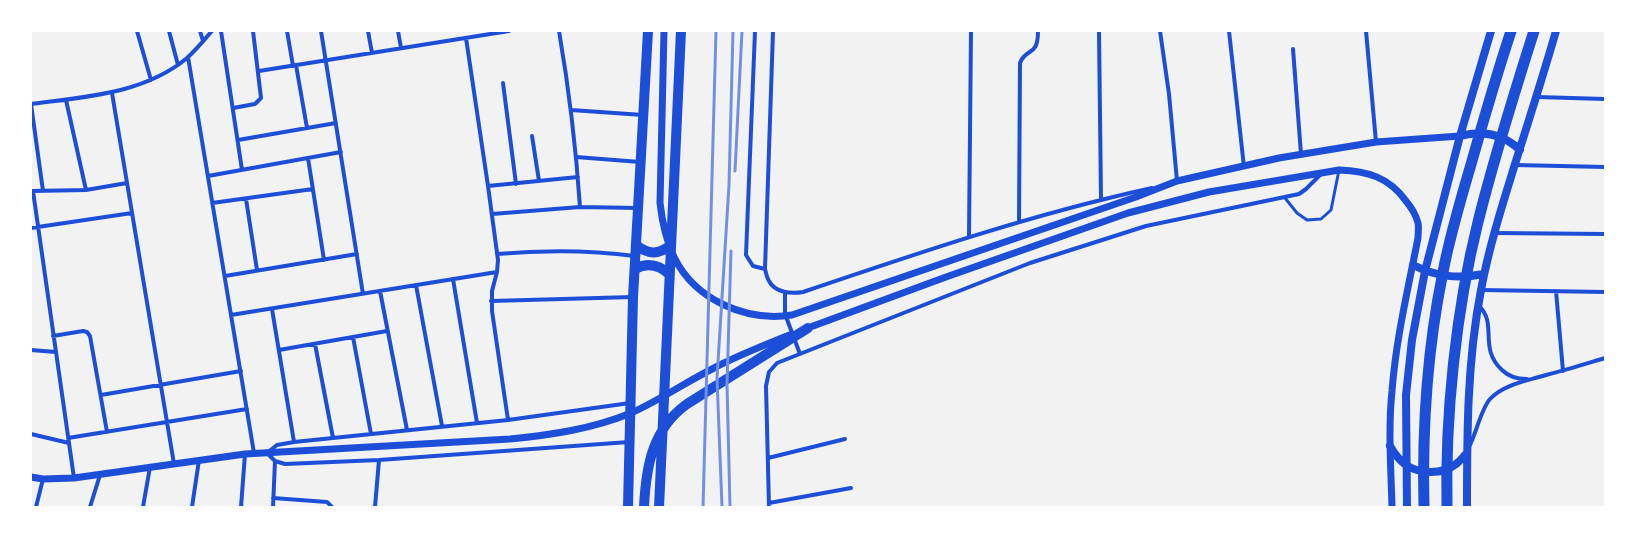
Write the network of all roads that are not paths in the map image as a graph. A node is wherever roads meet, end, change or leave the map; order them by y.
1 (137, 31) edge
2 (169, 31) edge
3 (200, 31) edge
4 (212, 31) edge
5 (221, 31) edge
6 (253, 31) edge
7 (287, 31) edge
8 (321, 31) edge
9 (368, 31) edge
10 (398, 31) edge
11 (509, 31) edge
12 (559, 31) edge
13 (648, 31) edge
14 (664, 31) edge
15 (681, 31) edge
16 (755, 31) edge
17 (773, 31) edge
18 (971, 31) edge
19 (1038, 31) edge
20 (1099, 31) edge
21 (1160, 31) edge
22 (1229, 31) edge
23 (1366, 31) edge
24 (1491, 31) edge
25 (1511, 31) edge
26 (1534, 31) edge
27 (1556, 31) edge
28 (489, 33) edge
29 (466, 38) junction
30 (203, 41) junction
31 (401, 48) junction
32 (1293, 49) dead end
33 (372, 53) junction
34 (188, 57) junction
35 (326, 60) junction
36 (178, 64) junction
37 (294, 66) junction
38 (259, 71) junction
39 (151, 80) junction
40 (503, 83) dead end
41 (112, 93) junction
42 (1537, 97) junction
43 (1605, 99) edge
44 (66, 100) junction
45 (31, 104) edge
46 (233, 108) junction
47 (571, 110) junction
48 (643, 115) junction
49 (336, 123) junction
50 (306, 128) junction
51 (532, 136) dead end
52 (1460, 136) junction
53 (238, 140) junction
54 (1376, 142) junction
55 (1520, 150) junction
56 (341, 152) junction
57 (1301, 154) junction
58 (576, 157) junction
59 (308, 158) junction
60 (641, 162) junction
61 (1244, 166) junction
62 (1515, 166) junction
63 (1605, 167) edge
64 (242, 170) junction
65 (1339, 170) junction
66 (1322, 173) junction
67 (208, 176) junction
68 (578, 178) junction
69 (539, 181) junction
70 (1177, 181) junction
71 (127, 183) junction
72 (516, 184) junction
73 (1163, 185) junction
74 (488, 186) junction
75 (313, 189) junction
76 (86, 190) junction
77 (32, 191) edge
78 (44, 191) junction
79 (1286, 198) junction
80 (246, 199) junction
81 (1101, 199) junction
82 (212, 203) junction
83 (580, 207) junction
84 (638, 208) junction
85 (132, 213) junction
86 (492, 214) junction
87 (1020, 222) junction
88 (37, 227) junction
89 (31, 228) edge
90 (1493, 233) junction
91 (1605, 234) edge
92 (969, 236) junction
93 (636, 245) junction
94 (671, 245) junction
95 (357, 254) junction
96 (497, 254) junction
97 (636, 256) junction
98 (324, 260) junction
99 (1413, 265) junction
100 (635, 269) junction
101 (765, 269) junction
102 (257, 270) junction
103 (1424, 271) junction
104 (497, 272) junction
105 (669, 274) junction
106 (1484, 274) junction
107 (225, 276) junction
108 (453, 279) junction
109 (416, 285) junction
110 (1481, 290) junction
111 (380, 291) junction
112 (1556, 291) junction
113 (785, 292) junction
114 (1605, 292) edge
115 (363, 294) junction
116 (633, 297) junction
117 (491, 301) junction
118 (1478, 305) junction
119 (272, 309) junction
120 (231, 315) junction
121 (808, 328) junction
122 (387, 331) junction
123 (53, 336) junction
124 (353, 337) junction
125 (315, 344) junction
126 (31, 350) edge
127 (279, 350) junction
128 (56, 352) junction
129 (800, 354) junction
130 (1605, 358) edge
131 (1562, 370) junction
132 (241, 372) junction
133 (1533, 379) junction
134 (161, 385) junction
135 (100, 395) junction
136 (630, 402) junction
137 (247, 409) junction
138 (508, 420) junction
139 (167, 422) junction
140 (477, 423) junction
141 (442, 426) junction
142 (407, 430) junction
143 (107, 432) junction
144 (31, 434) edge
145 (371, 434) junction
146 (333, 438) junction
147 (845, 438) dead end
148 (69, 440) junction
149 (294, 442) junction
150 (630, 442) junction
151 (1390, 446) junction
152 (254, 453) junction
153 (267, 453) junction
154 (1467, 453) junction
155 (245, 454) junction
156 (768, 458) junction
157 (199, 460) junction
158 (379, 460) junction
159 (275, 461) junction
160 (174, 464) junction
161 (1406, 466) junction
162 (150, 468) junction
163 (100, 475) junction
164 (31, 477) edge
165 (74, 478) junction
166 (43, 479) junction
167 (851, 488) dead end
168 (273, 498) junction
169 (769, 505) edge
170 (36, 507) edge
171 (90, 507) edge
172 (143, 507) edge
173 (192, 507) edge
174 (241, 507) edge
175 (273, 507) edge
176 (332, 507) edge
177 (375, 507) edge
178 (628, 507) edge
179 (644, 507) edge
180 (659, 507) edge
181 (1392, 507) edge
182 (1407, 507) edge
183 (1424, 507) edge
184 (1447, 507) edge
185 (1467, 507) edge

1 - 39 street
2 - 36 street
3 - 30 street
4 - 30 street
5 - 46 street
6 - 38 street
7 - 37 street
8 - 35 street
9 - 33 street
10 - 31 street
11 - 28 street
12 - 47 street
13 - 48 highway
14 - 73 street
15 - 94 highway
16 - 101 street
17 - 101 street
18 - 92 street
19 - 87 street
20 - 81 street
21 - 70 street
22 - 61 street
23 - 54 street
24 - 52 main road
25 - 183 highway
26 - 184 highway
27 - 42 main road
28 - 29 street
29 - 31 street
29 - 74 street
30 - 34 street
31 - 33 street
32 - 57 street
33 - 35 street
34 - 36 street
34 - 67 street
35 - 37 street
35 - 49 street
36 - 39 street
37 - 38 street
37 - 50 street
38 - 46 street
39 - 41 street
40 - 72 street
41 - 44 street
41 - 71 street
42 - 43 street
42 - 55 main road
44 - 45 street
44 - 76 street
45 - 78 street
46 - 53 street
47 - 48 street
47 - 58 street
48 - 60 highway
49 - 50 street
49 - 56 street
50 - 53 street
51 - 69 street
52 - 54 street
52 - 55 main road
52 - 103 main road
53 - 64 street
54 - 57 street
55 - 62 main road
56 - 59 street
56 - 95 street
57 - 61 street
58 - 60 street
58 - 68 street
59 - 64 street
59 - 75 street
60 - 84 highway
61 - 70 street
62 - 63 street
62 - 90 main road
64 - 67 street
65 - 66 street
65 - 79 lane
65 - 99 street
66 - 79 street
66 - 121 street
67 - 82 street
68 - 69 street
68 - 83 street
69 - 72 street
70 - 73 street
71 - 76 street
71 - 85 street
72 - 74 street
73 - 81 street
74 - 86 street
75 - 80 street
75 - 98 street
76 - 78 street
77 - 78 street
77 - 88 street
79 - 129 street
80 - 82 street
80 - 102 street
81 - 87 street
82 - 107 street
83 - 84 street
83 - 86 street
84 - 93 highway
85 - 88 street
85 - 134 street
86 - 96 street
87 - 92 street
88 - 89 street
88 - 123 street
90 - 91 street
90 - 106 main road
92 - 113 street
93 - 94 highway
93 - 97 highway
94 - 105 highway
95 - 98 street
95 - 115 street
96 - 97 street
96 - 104 street
97 - 100 highway
98 - 102 street
99 - 103 main road
99 - 151 street
100 - 105 highway
100 - 116 highway
101 - 113 street
102 - 107 street
103 - 106 main road
103 - 161 main road
104 - 108 street
104 - 117 street
105 - 180 highway
106 - 110 main road
107 - 120 street
108 - 109 street
108 - 140 street
109 - 111 street
109 - 141 street
110 - 112 street
110 - 118 main road
111 - 115 street
111 - 122 street
112 - 114 street
112 - 131 street
113 - 129 street
115 - 119 street
116 - 117 street
116 - 136 highway
117 - 138 street
118 - 133 street
118 - 154 main road
119 - 120 street
119 - 127 street
120 - 132 street
121 - 153 street
121 - 179 highway
122 - 124 street
122 - 142 street
123 - 128 street
123 - 135 street
124 - 125 street
124 - 145 street
125 - 127 street
125 - 146 street
126 - 128 street
127 - 149 street
128 - 148 street
129 - 156 street
130 - 131 street
131 - 133 street
132 - 134 street
132 - 137 street
133 - 154 street
134 - 135 street
134 - 139 street
135 - 143 street
136 - 138 street
136 - 150 highway
137 - 139 street
137 - 152 street
138 - 140 street
139 - 143 street
139 - 160 street
140 - 141 street
141 - 142 street
142 - 145 street
143 - 148 street
144 - 148 street
145 - 146 street
146 - 149 street
147 - 156 street
148 - 165 street
149 - 153 street
150 - 158 street
150 - 178 highway
151 - 161 main road
151 - 181 street
152 - 153 street
152 - 155 street
153 - 159 street
154 - 161 main road
154 - 185 main road
155 - 157 street
155 - 174 street
156 - 169 street
157 - 160 street
157 - 173 street
158 - 159 street
158 - 177 street
159 - 168 street
160 - 162 street
161 - 182 main road
162 - 163 street
162 - 172 street
163 - 165 street
163 - 171 street
164 - 166 street
165 - 166 street
166 - 170 street
167 - 169 street
168 - 175 street
168 - 176 street

